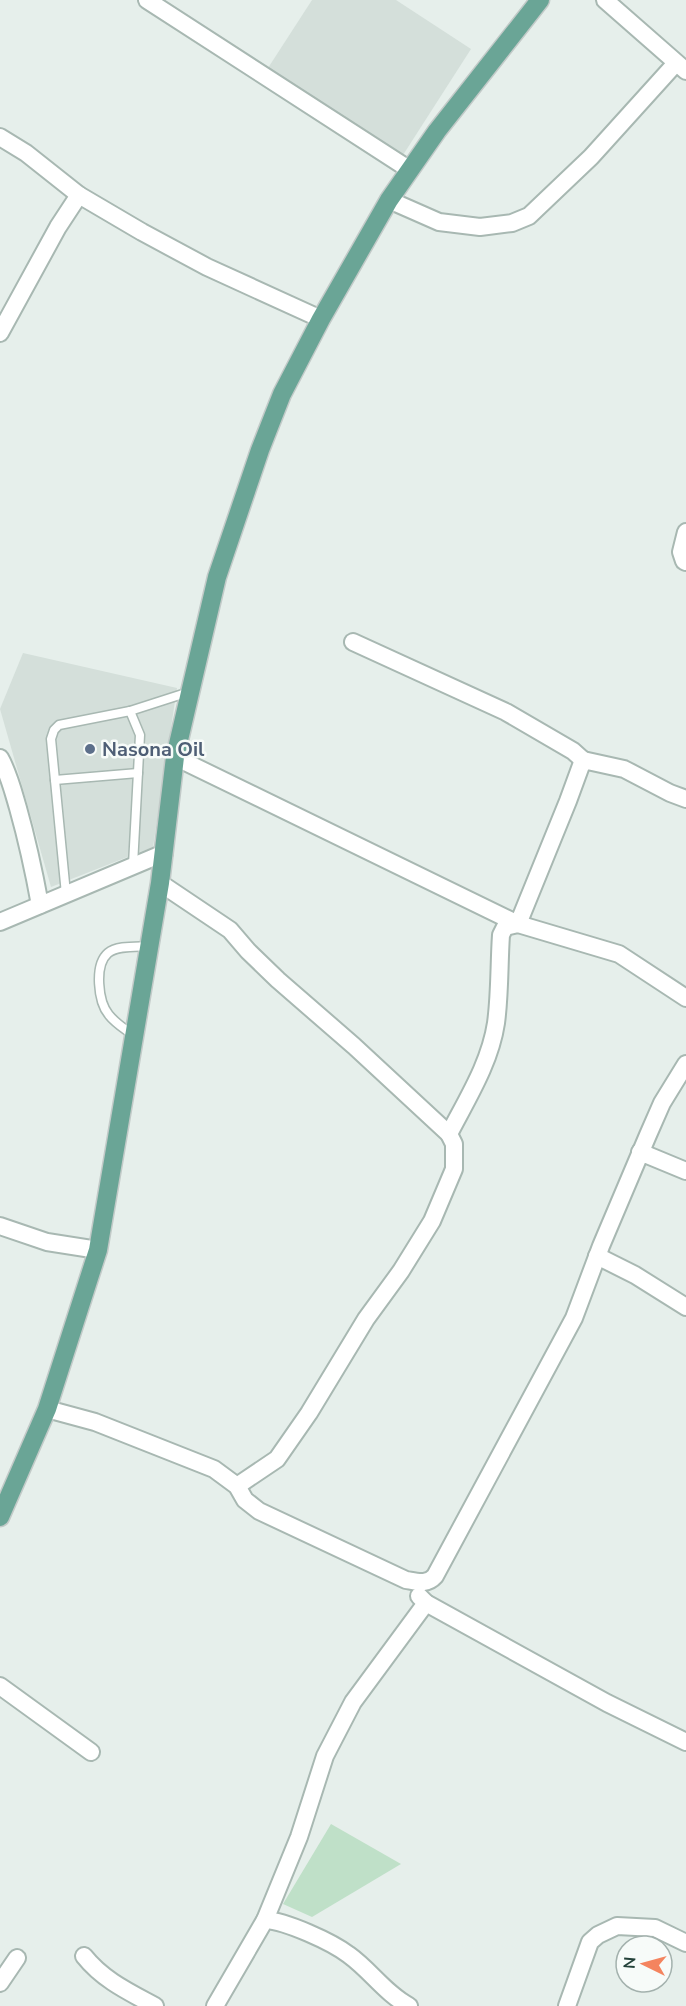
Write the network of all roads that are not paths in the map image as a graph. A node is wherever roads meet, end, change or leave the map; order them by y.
1 (147, 0) edge
2 (540, 0) edge
3 (605, 0) edge
4 (681, 67) edge
5 (0, 137) edge
6 (410, 170) junction
7 (79, 195) junction
8 (389, 200) junction
9 (321, 319) junction
10 (0, 333) edge
11 (686, 532) edge
12 (686, 562) edge
13 (352, 642) dead end
14 (190, 692) junction
15 (130, 711) junction
16 (175, 757) junction
17 (0, 759) edge
18 (583, 760) junction
19 (138, 773) junction
20 (55, 780) junction
21 (686, 799) edge
22 (164, 853) junction
23 (133, 866) junction
24 (160, 883) junction
25 (66, 894) junction
26 (40, 905) junction
27 (0, 922) edge
28 (518, 924) junction
29 (150, 946) junction
30 (686, 998) edge
31 (135, 1037) junction
32 (686, 1064) edge
33 (449, 1134) junction
34 (640, 1152) junction
35 (686, 1172) edge
36 (0, 1226) edge
37 (98, 1250) junction
38 (597, 1256) junction
39 (686, 1307) edge
40 (47, 1409) junction
41 (237, 1486) junction
42 (0, 1517) edge
43 (406, 1580) junction
44 (426, 1603) junction
45 (0, 1686) edge
46 (686, 1742) edge
47 (91, 1752) dead end
48 (265, 1920) junction
49 (686, 1943) edge
50 (84, 1956) dead end
51 (17, 1958) dead end
52 (0, 1983) edge
53 (155, 2006) edge
54 (215, 2006) edge
55 (409, 2006) edge
56 (567, 2006) edge

1 - 6 street
2 - 6 main road
3 - 4 street
4 - 8 street
5 - 7 street
6 - 8 main road
7 - 9 street
7 - 10 street
8 - 9 main road
9 - 14 main road
11 - 12 street
13 - 18 street
14 - 15 lane
14 - 16 main road
15 - 19 lane
15 - 20 lane
16 - 22 main road
16 - 28 street
17 - 26 street
18 - 21 street
18 - 28 street
19 - 20 lane
19 - 23 lane
20 - 25 lane
22 - 23 street
22 - 24 main road
23 - 25 street
24 - 29 main road
24 - 33 street
25 - 26 street
26 - 27 street
28 - 30 street
28 - 33 street
29 - 31 main road
29 - 31 lane
31 - 37 main road
32 - 34 street
33 - 41 street
34 - 35 street
34 - 38 street
36 - 37 street
37 - 40 main road
38 - 39 street
38 - 43 street
40 - 41 street
40 - 42 main road
41 - 43 street
43 - 44 street
44 - 46 street
44 - 48 street
45 - 47 street
48 - 54 street
48 - 55 street
49 - 56 street
50 - 53 street
51 - 52 street

